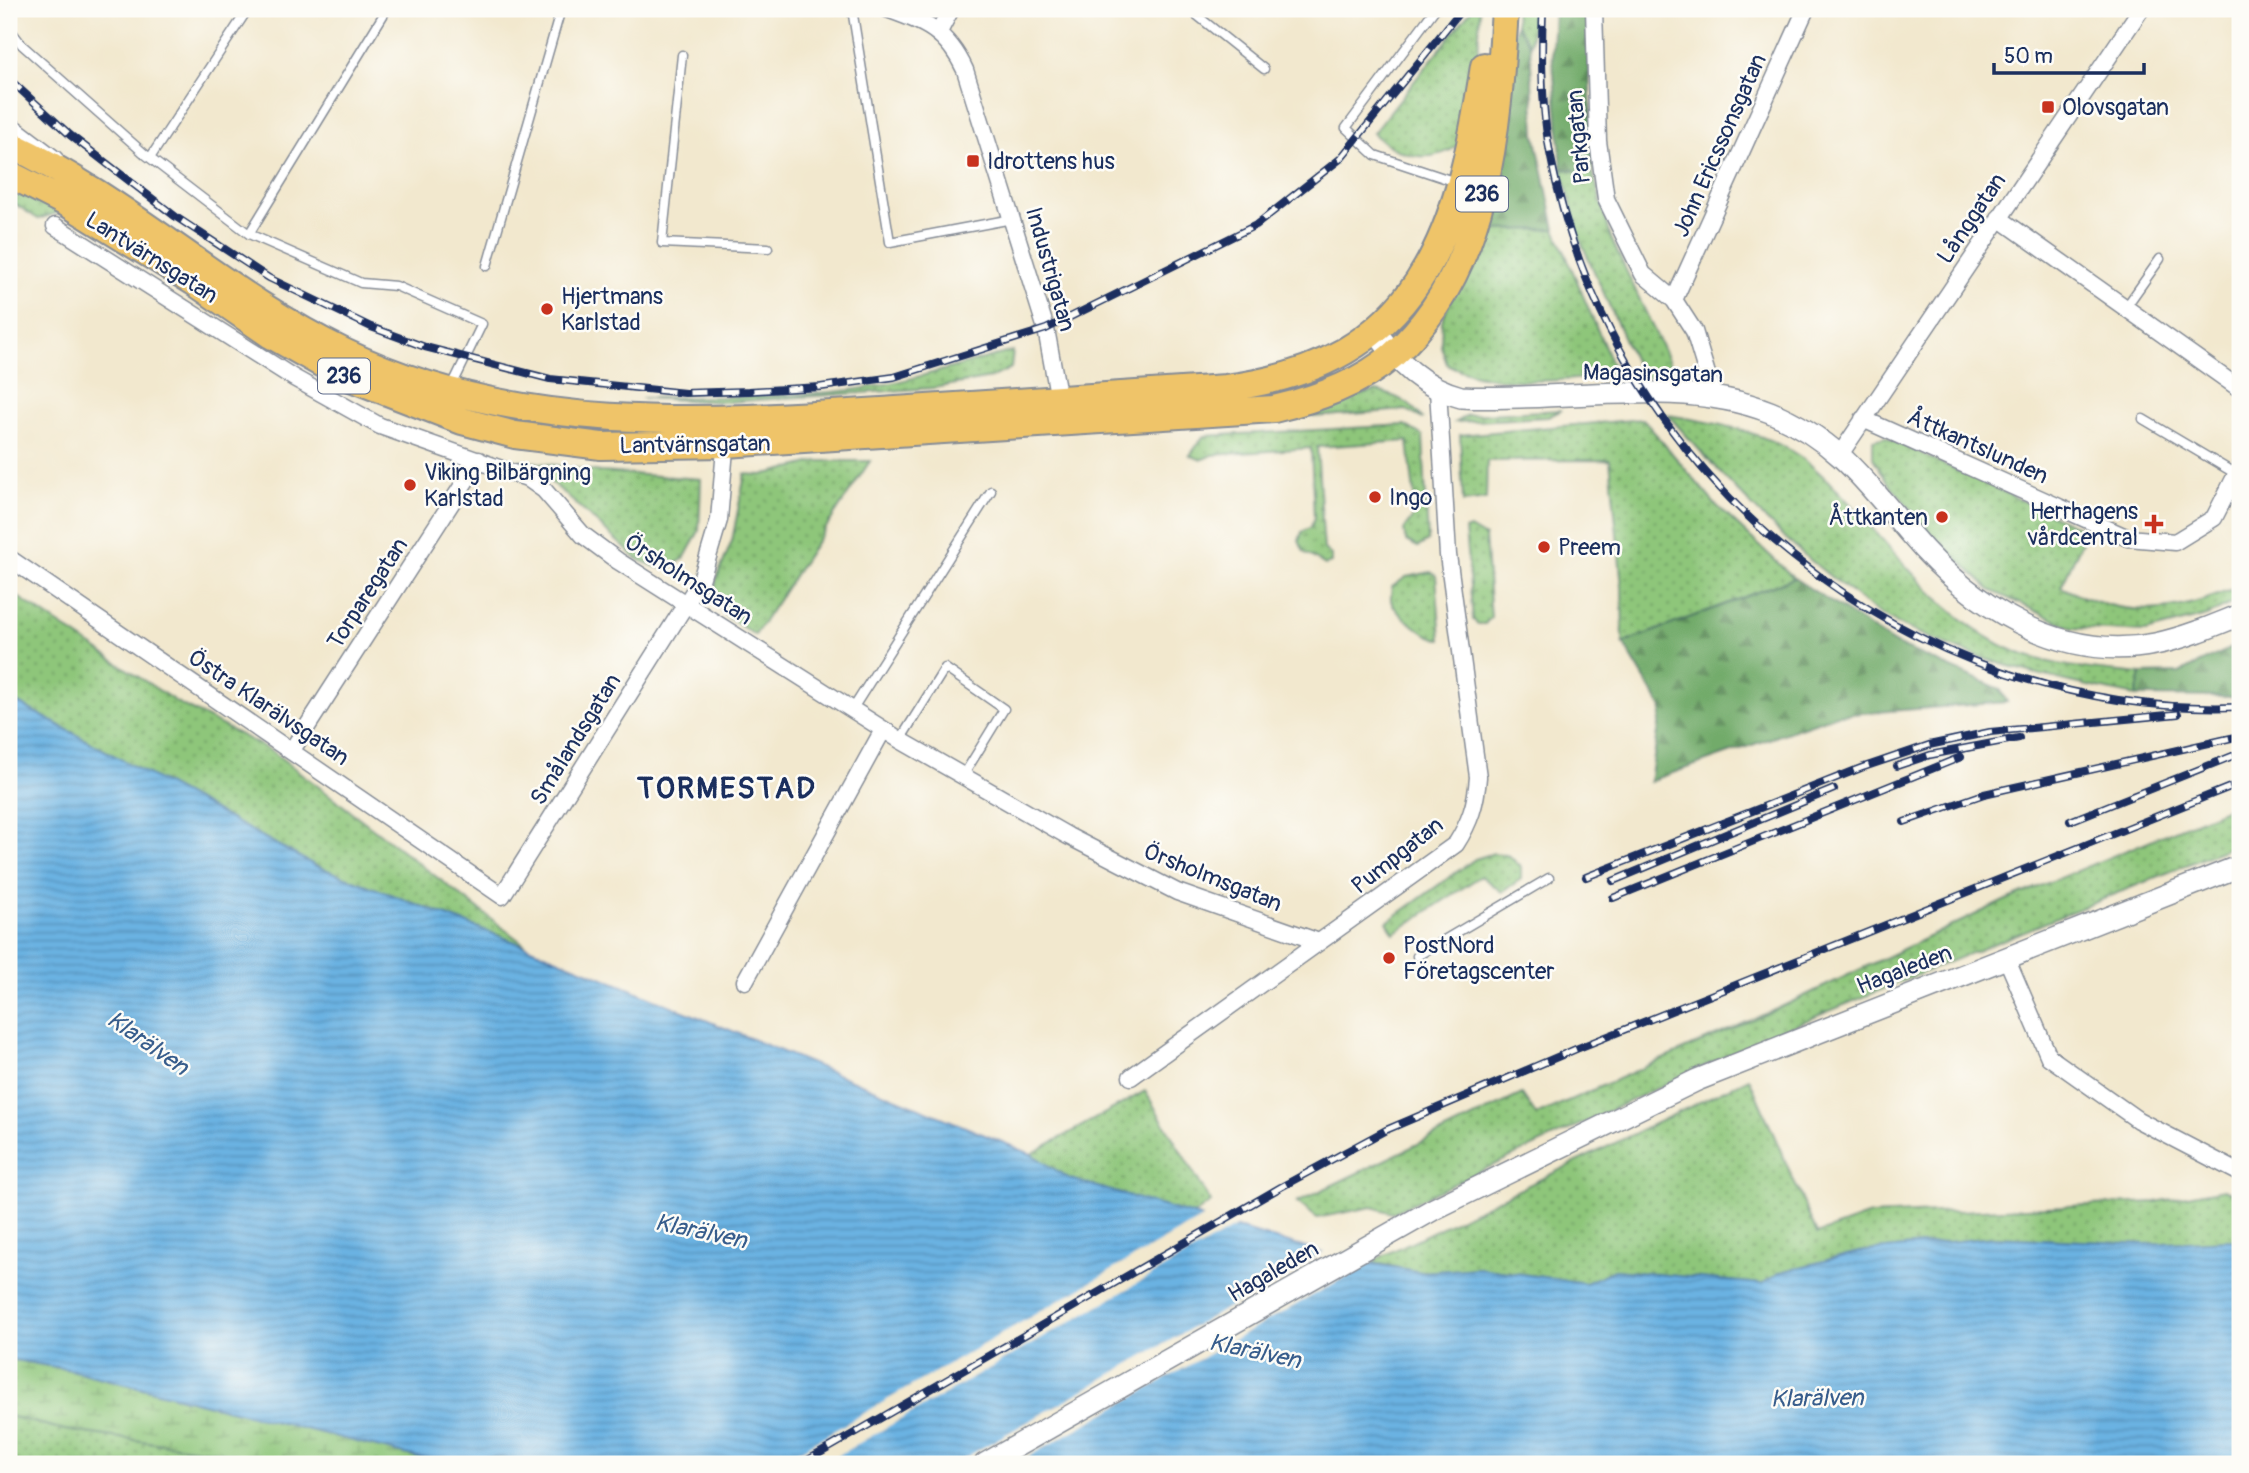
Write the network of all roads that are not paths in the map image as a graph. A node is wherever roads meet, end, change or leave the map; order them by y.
1 (248, 9) edge
2 (387, 9) edge
3 (561, 9) edge
4 (852, 9) edge
5 (887, 9) edge
6 (951, 9) edge
7 (1189, 9) edge
8 (1435, 9) edge
9 (1489, 9) edge
10 (1505, 9) edge
11 (1594, 9) edge
12 (1806, 9) edge
13 (2141, 9) edge
14 (9, 29) edge
15 (939, 32) junction
16 (682, 55) dead end
17 (1264, 69) dead end
18 (9, 124) edge
19 (9, 144) edge
20 (150, 159) junction
21 (9, 174) edge
22 (84, 183) junction
23 (1472, 186) junction
24 (1999, 218) junction
25 (1012, 219) junction
26 (55, 226) dead end
27 (249, 234) junction
28 (768, 248) dead end
29 (2160, 259) dead end
30 (487, 266) dead end
31 (1674, 300) junction
32 (2126, 307) junction
33 (1376, 332) junction
34 (1393, 355) junction
35 (2240, 388) edge
36 (450, 390) junction
37 (1438, 390) junction
38 (1714, 397) junction
39 (1061, 411) junction
40 (1863, 419) junction
41 (2143, 419) dead end
42 (727, 433) junction
43 (1841, 453) junction
44 (479, 460) junction
45 (2238, 470) edge
46 (991, 491) dead end
47 (9, 558) edge
48 (686, 605) junction
49 (2240, 615) edge
50 (852, 710) junction
51 (883, 730) junction
52 (900, 740) junction
53 (292, 750) junction
54 (963, 776) junction
55 (2240, 866) edge
56 (1549, 878) dead end
57 (2240, 878) edge
58 (502, 896) joint
59 (1319, 942) junction
60 (1417, 956) dead end
61 (2008, 963) junction
62 (745, 981) dead end
63 (1132, 1077) dead end
64 (2240, 1173) edge
65 (985, 1464) edge

1 - 20 lane
2 - 27 lane
3 - 30 lane
4 - 25 lane
5 - 15 street, Industrigatan
6 - 15 street
7 - 17 lane
8 - 23 lane
9 - 23 main road, 236
10 - 23 main road, 236
11 - 31 street, Parkgatan
12 - 31 street, John Ericssonsgatan
13 - 24 street, Långgatan
14 - 20 lane
15 - 25 street, Industrigatan
16 - 28 lane
18 - 22 street, Lantvärnsgatan
19 - 22 main road, Lantvärnsgatan / 236
20 - 27 lane
21 - 42 main road, Lantvärnsgatan / 236
22 - 36 main road, Lantvärnsgatan / 236
23 - 33 main road, 236
23 - 34 main road, 236
24 - 32 street
24 - 40 street, Långgatan
25 - 39 street, Industrigatan
26 - 44 street, Örsholmsgatan
27 - 36 lane
29 - 32 lane
31 - 38 street, Parkgatan
32 - 35 street
33 - 34 street, Magasinsgatan
33 - 39 main road, Lantvärnsgatan / 236
34 - 37 street, Magasinsgatan
34 - 39 main road, Lantvärnsgatan / 236
36 - 42 main road, Lantvärnsgatan / 236
37 - 38 street, Magasinsgatan
37 - 59 street, Pumpgatan
38 - 43 street, Magasinsgatan
39 - 42 main road, Lantvärnsgatan / 236
40 - 43 street, Långgatan
40 - 45 street, Åttkantslunden
41 - 45 lane
42 - 48 street
43 - 49 street, Magasinsgatan
44 - 48 street, Örsholmsgatan
44 - 53 street, Torparegatan
46 - 50 lane
47 - 53 street, Östra Klarälvsgatan
48 - 50 street, Örsholmsgatan
48 - 58 street, Smålandsgatan
50 - 51 street, Örsholmsgatan
51 - 52 street, Örsholmsgatan
51 - 62 street
52 - 54 street, Örsholmsgatan
52 - 54 lane
53 - 58 street, Östra Klarälvsgatan
54 - 59 street, Örsholmsgatan
55 - 61 street, Hagaleden
56 - 60 lane
57 - 61 street, Hagaleden
59 - 63 street, Pumpgatan
61 - 64 street
61 - 65 street, Hagaleden

